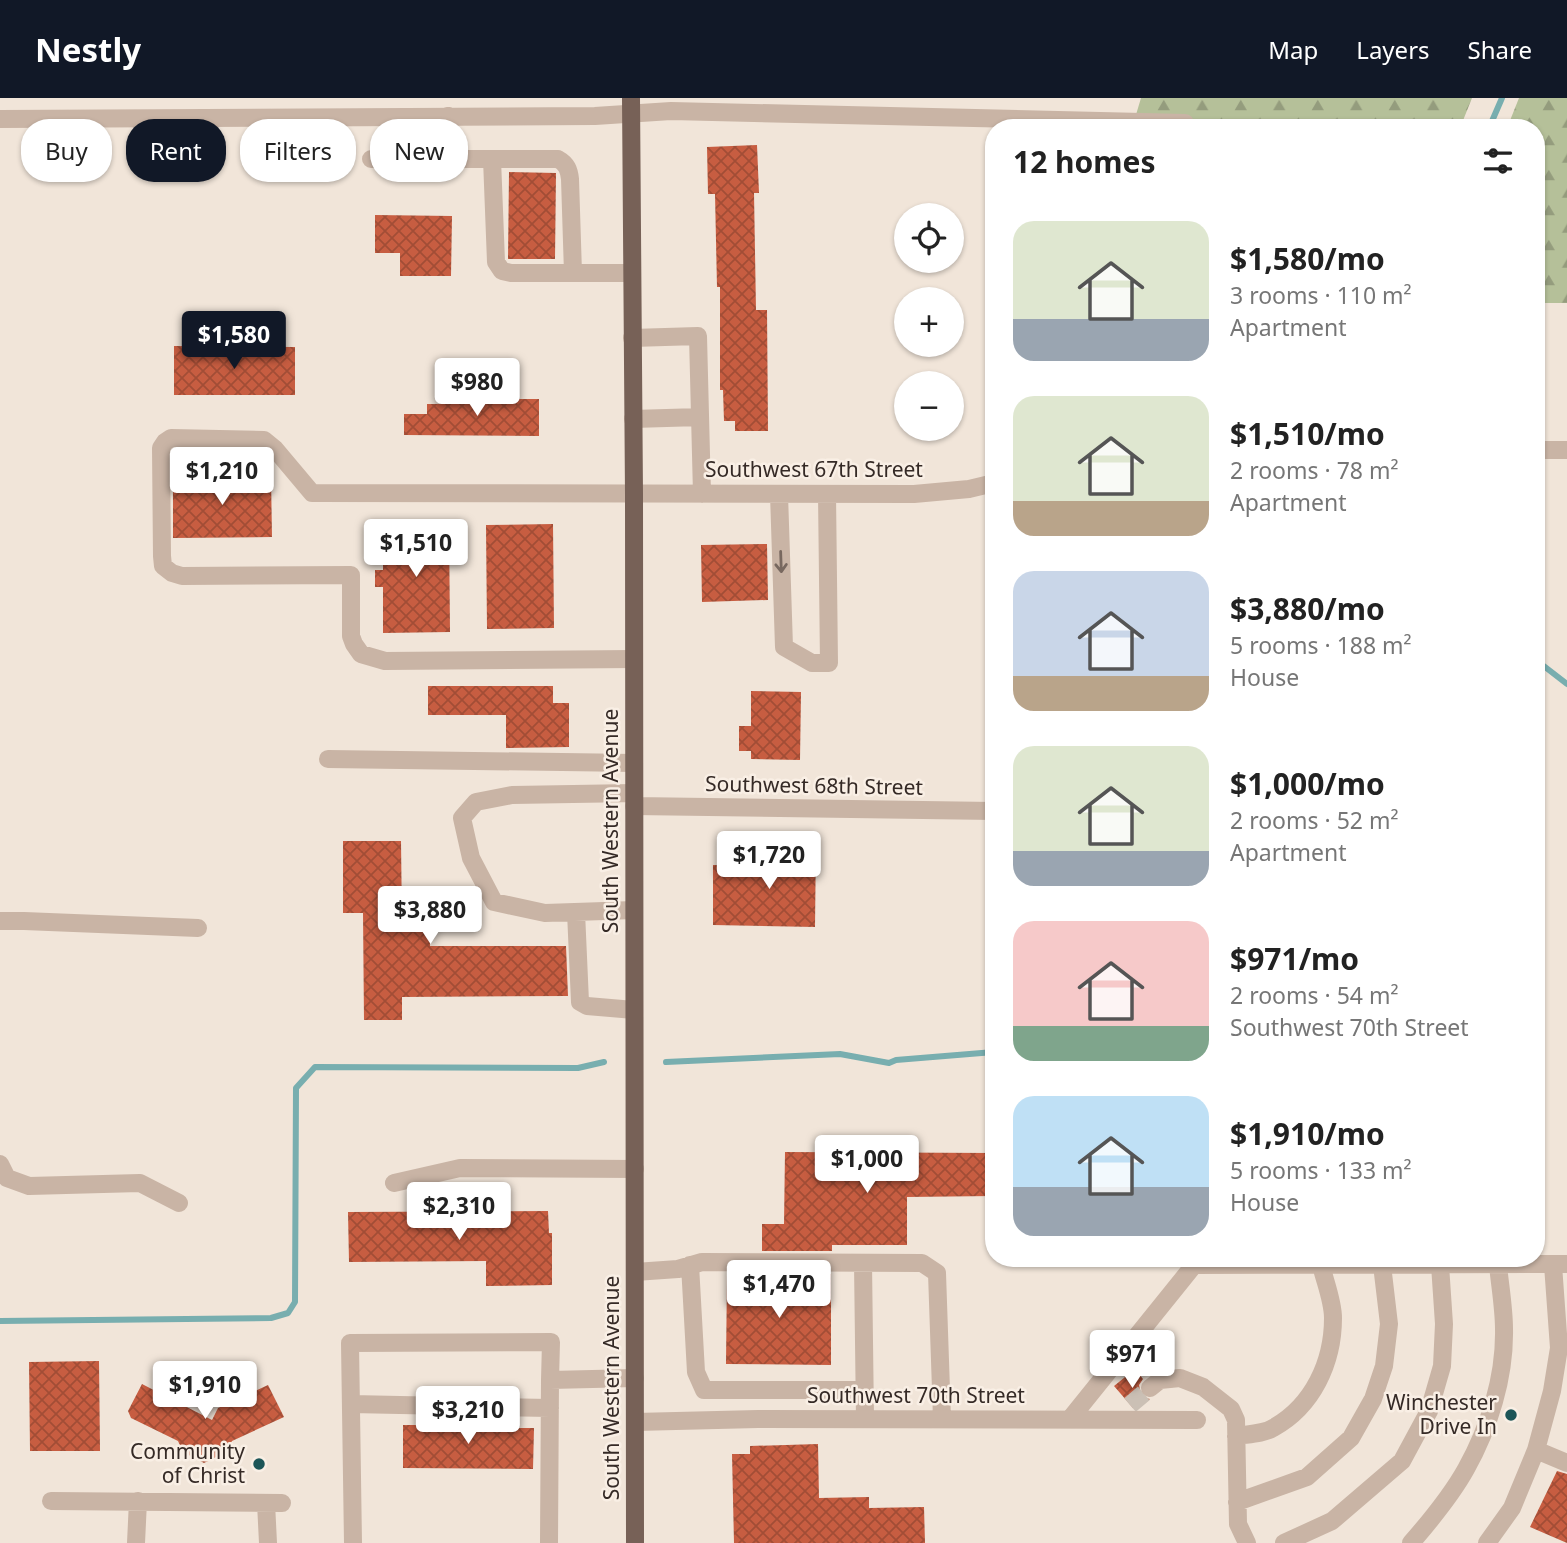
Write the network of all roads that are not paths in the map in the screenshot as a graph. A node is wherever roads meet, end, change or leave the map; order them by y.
1 (703, 105) edge
2 (631, 106) edge
3 (850, 107) edge
4 (448, 117) joint
5 (0, 119) edge
6 (1101, 119) edge
7 (468, 158) edge
8 (492, 159) junction
9 (573, 273) junction
10 (632, 273) junction
11 (632, 338) junction
12 (700, 417) junction
13 (633, 419) junction
14 (1545, 450) edge
15 (1567, 450) edge
16 (985, 485) edge
17 (634, 494) junction
18 (702, 494) junction
19 (779, 494) junction
20 (827, 494) junction
21 (634, 659) junction
22 (328, 759) dead end
23 (634, 763) junction
24 (634, 800) junction
25 (985, 811) edge
26 (634, 910) junction
27 (576, 912) junction
28 (0, 922) edge
29 (198, 928) dead end
30 (634, 1010) junction
31 (0, 1164) edge
32 (635, 1169) junction
33 (394, 1183) dead end
34 (179, 1203) dead end
35 (863, 1263) junction
36 (1560, 1264) edge
37 (690, 1265) junction
38 (1192, 1267) edge
39 (1321, 1267) edge
40 (1382, 1267) edge
41 (1440, 1267) edge
42 (1498, 1267) edge
43 (635, 1272) junction
44 (635, 1378) junction
45 (550, 1380) junction
46 (1150, 1388) tunnel mouth
47 (713, 1390) junction
48 (865, 1390) junction
49 (351, 1404) junction
50 (1130, 1405) tunnel mouth
51 (550, 1408) junction
52 (865, 1419) junction
53 (942, 1419) junction
54 (1070, 1419) junction
55 (716, 1420) junction
56 (1112, 1420) junction
57 (1197, 1420) dead end
58 (635, 1422) junction
59 (1236, 1436) junction
60 (1536, 1450) junction
61 (1567, 1463) edge
62 (51, 1500) dead end
63 (138, 1501) junction
64 (1237, 1502) junction
65 (136, 1543) edge
66 (268, 1543) edge
67 (353, 1543) edge
68 (549, 1543) edge
69 (635, 1543) edge
70 (1247, 1543) edge
71 (1284, 1543) edge
72 (1410, 1543) edge
73 (1487, 1543) edge

1 - 2 street
1 - 3 street
2 - 4 street
2 - 10 main road, South Western Avenue
3 - 6 street
4 - 5 street
7 - 8 street
8 - 9 street
8 - 9 street
9 - 10 street
10 - 11 main road, South Western Avenue
11 - 12 street
11 - 13 main road, South Western Avenue
12 - 13 street
12 - 18 street
13 - 17 main road, South Western Avenue
14 - 15 street
16 - 20 street, Southwest 67th Street
17 - 18 street, Southwest 67th Street
17 - 21 main road, South Western Avenue
17 - 21 street, Southwest 67th Street
18 - 19 street, Southwest 67th Street
19 - 20 street, Southwest 67th Street
19 -> 20 street
21 - 23 main road, South Western Avenue
22 - 23 street
23 - 24 main road, South Western Avenue
24 - 25 street, Southwest 68th Street
24 - 26 main road, South Western Avenue
24 - 27 street, Southwest 68th Street
26 - 27 street
26 - 30 main road, South Western Avenue
27 - 30 street
28 - 29 street
30 - 32 main road, South Western Avenue
31 - 34 street
32 - 33 street
32 - 43 main road, South Western Avenue
35 - 37 street
35 - 48 street
35 - 53 street
36 - 60 street
37 - 43 street
37 - 47 street
38 - 54 street
39 - 59 street
40 - 64 street
41 - 71 street
42 - 72 street
43 - 44 main road, South Western Avenue
44 - 45 street
44 - 58 main road, South Western Avenue
45 - 49 street
45 - 51 street
46 - 59 street
47 - 48 street
47 - 55 street
48 - 52 street
49 - 51 street
49 - 67 street
50 - 56 street
51 - 68 street
52 - 53 street, Southwest 70th Street
52 - 55 street, Southwest 70th Street
53 - 54 street, Southwest 70th Street
54 - 56 street, Southwest 70th Street
55 - 58 street, Southwest 70th Street
56 - 57 street, Southwest 70th Street
58 - 69 main road, South Western Avenue
59 - 64 street
60 - 61 street
60 - 73 street
62 - 63 street
63 - 65 street
63 - 66 street
64 - 70 street

